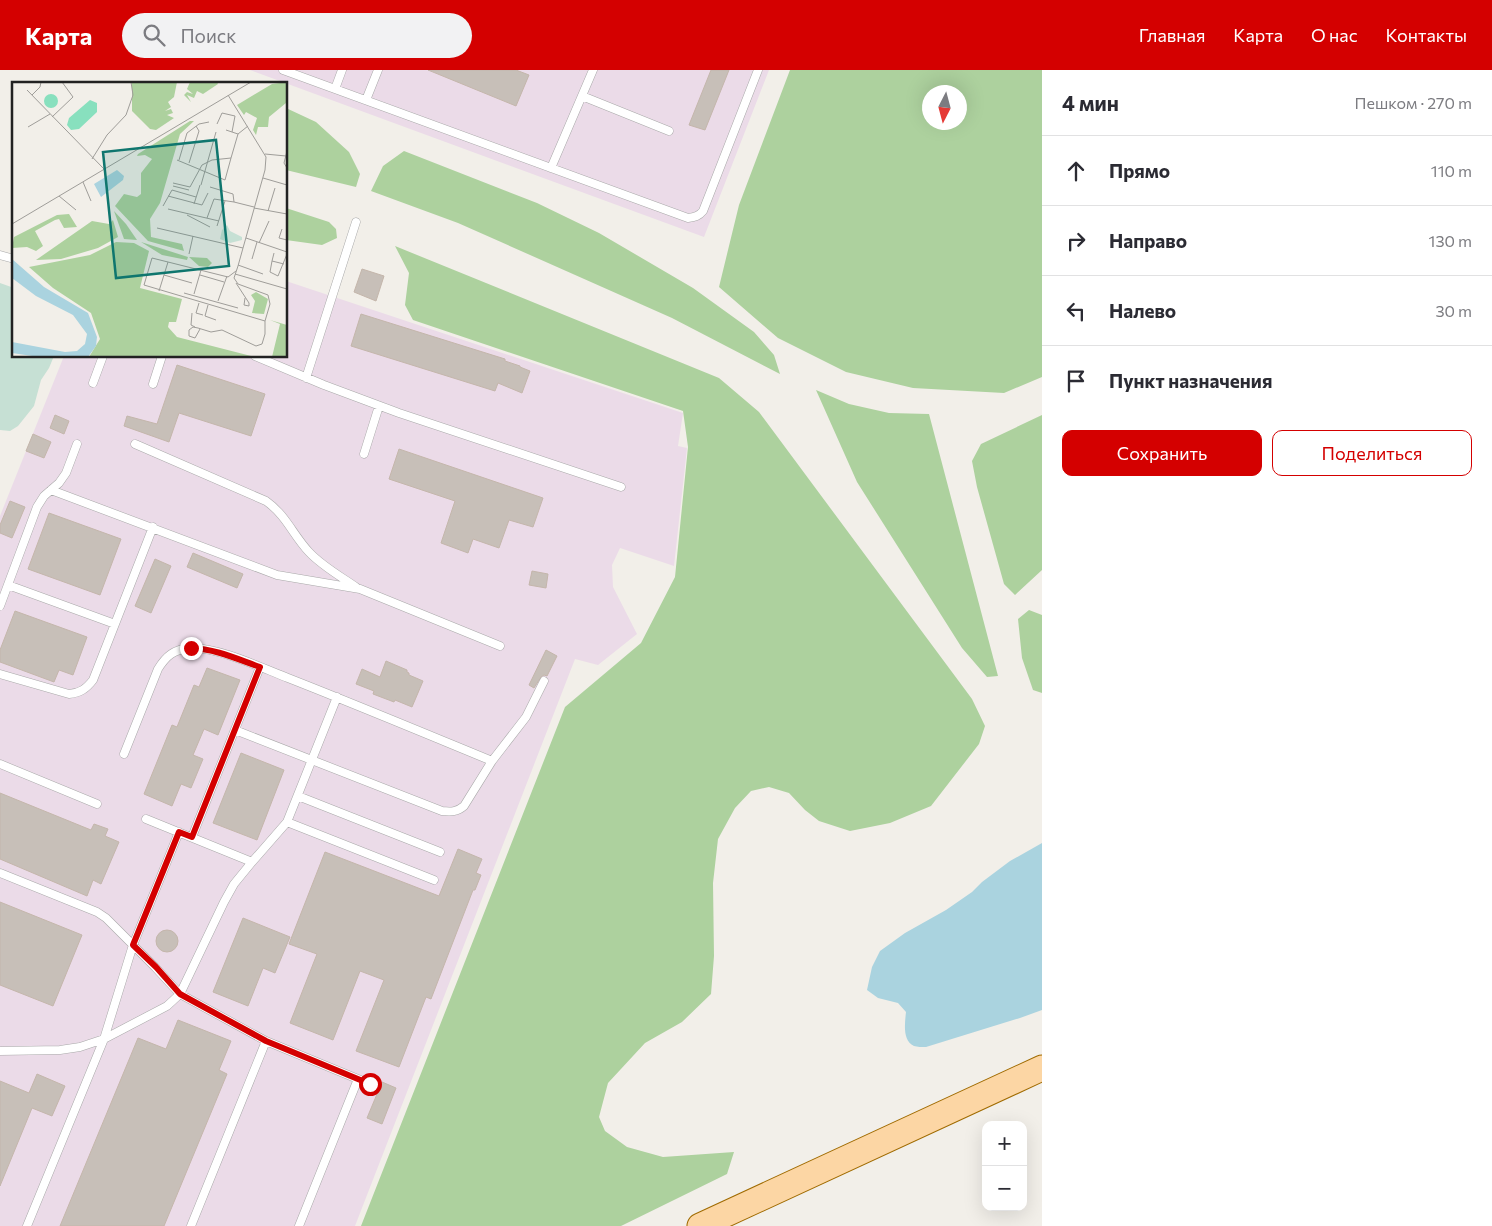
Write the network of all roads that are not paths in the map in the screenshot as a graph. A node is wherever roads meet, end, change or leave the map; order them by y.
1 (283, 70) edge
2 (342, 70) edge
3 (378, 70) edge
4 (593, 70) edge
5 (758, 70) edge
6 (335, 89) junction
7 (582, 96) junction
8 (366, 100) junction
9 (669, 131) dead end
10 (551, 168) junction
11 (356, 222) dead end
12 (102, 358) edge
13 (161, 358) edge
14 (261, 358) edge
15 (306, 378) junction
16 (93, 383) dead end
17 (153, 384) dead end
18 (379, 406) junction
19 (78, 444) dead end
20 (136, 444) dead end
21 (364, 454) dead end
22 (622, 487) dead end
23 (51, 490) junction
24 (153, 527) junction
25 (8, 585) junction
26 (360, 589) junction
27 (0, 606) edge
28 (115, 624) junction
29 (500, 646) dead end
30 (260, 667) junction
31 (0, 674) edge
32 (544, 681) dead end
33 (337, 697) junction
34 (235, 730) junction
35 (124, 754) dead end
36 (312, 760) junction
37 (492, 761) junction
38 (0, 764) edge
39 (298, 796) junction
40 (97, 804) dead end
41 (146, 819) dead end
42 (287, 822) junction
43 (179, 832) junction
44 (192, 837) junction
45 (440, 852) dead end
46 (252, 862) junction
47 (0, 873) edge
48 (434, 880) dead end
49 (133, 945) junction
50 (180, 994) junction
51 (104, 1039) junction
52 (266, 1041) junction
53 (0, 1051) edge
54 (1042, 1068) edge
55 (358, 1079) junction
56 (370, 1084) dead end
57 (27, 1226) edge
58 (191, 1226) edge
59 (299, 1226) edge
60 (700, 1226) edge

1 - 6 lane
2 - 6 lane
3 - 8 lane
4 - 7 lane
5 - 10 lane
6 - 8 lane
7 - 9 lane
7 - 10 lane
8 - 10 lane
11 - 15 lane
12 - 16 lane
13 - 17 lane
14 - 15 lane
15 - 18 lane
18 - 21 lane
18 - 22 lane
19 - 23 lane
20 - 26 lane
23 - 24 lane
23 - 25 lane
24 - 26 lane
24 - 28 lane
25 - 27 lane
25 - 28 lane
26 - 29 lane
28 - 31 lane
30 - 33 lane
30 - 34 lane
30 - 35 lane
32 - 37 lane
33 - 36 lane
33 - 37 lane
34 - 36 lane
34 - 44 lane
36 - 37 lane
36 - 39 lane
38 - 40 lane
39 - 42 lane
39 - 45 lane
41 - 43 lane
42 - 46 lane
42 - 48 lane
43 - 44 lane
43 - 49 lane
44 - 46 lane
46 - 50 lane
47 - 49 lane
49 - 50 lane
49 - 51 lane
50 - 51 lane
50 - 52 lane
51 - 53 lane
51 - 57 lane
52 - 55 lane
52 - 58 lane
54 - 60 main road
55 - 56 lane
55 - 59 lane

